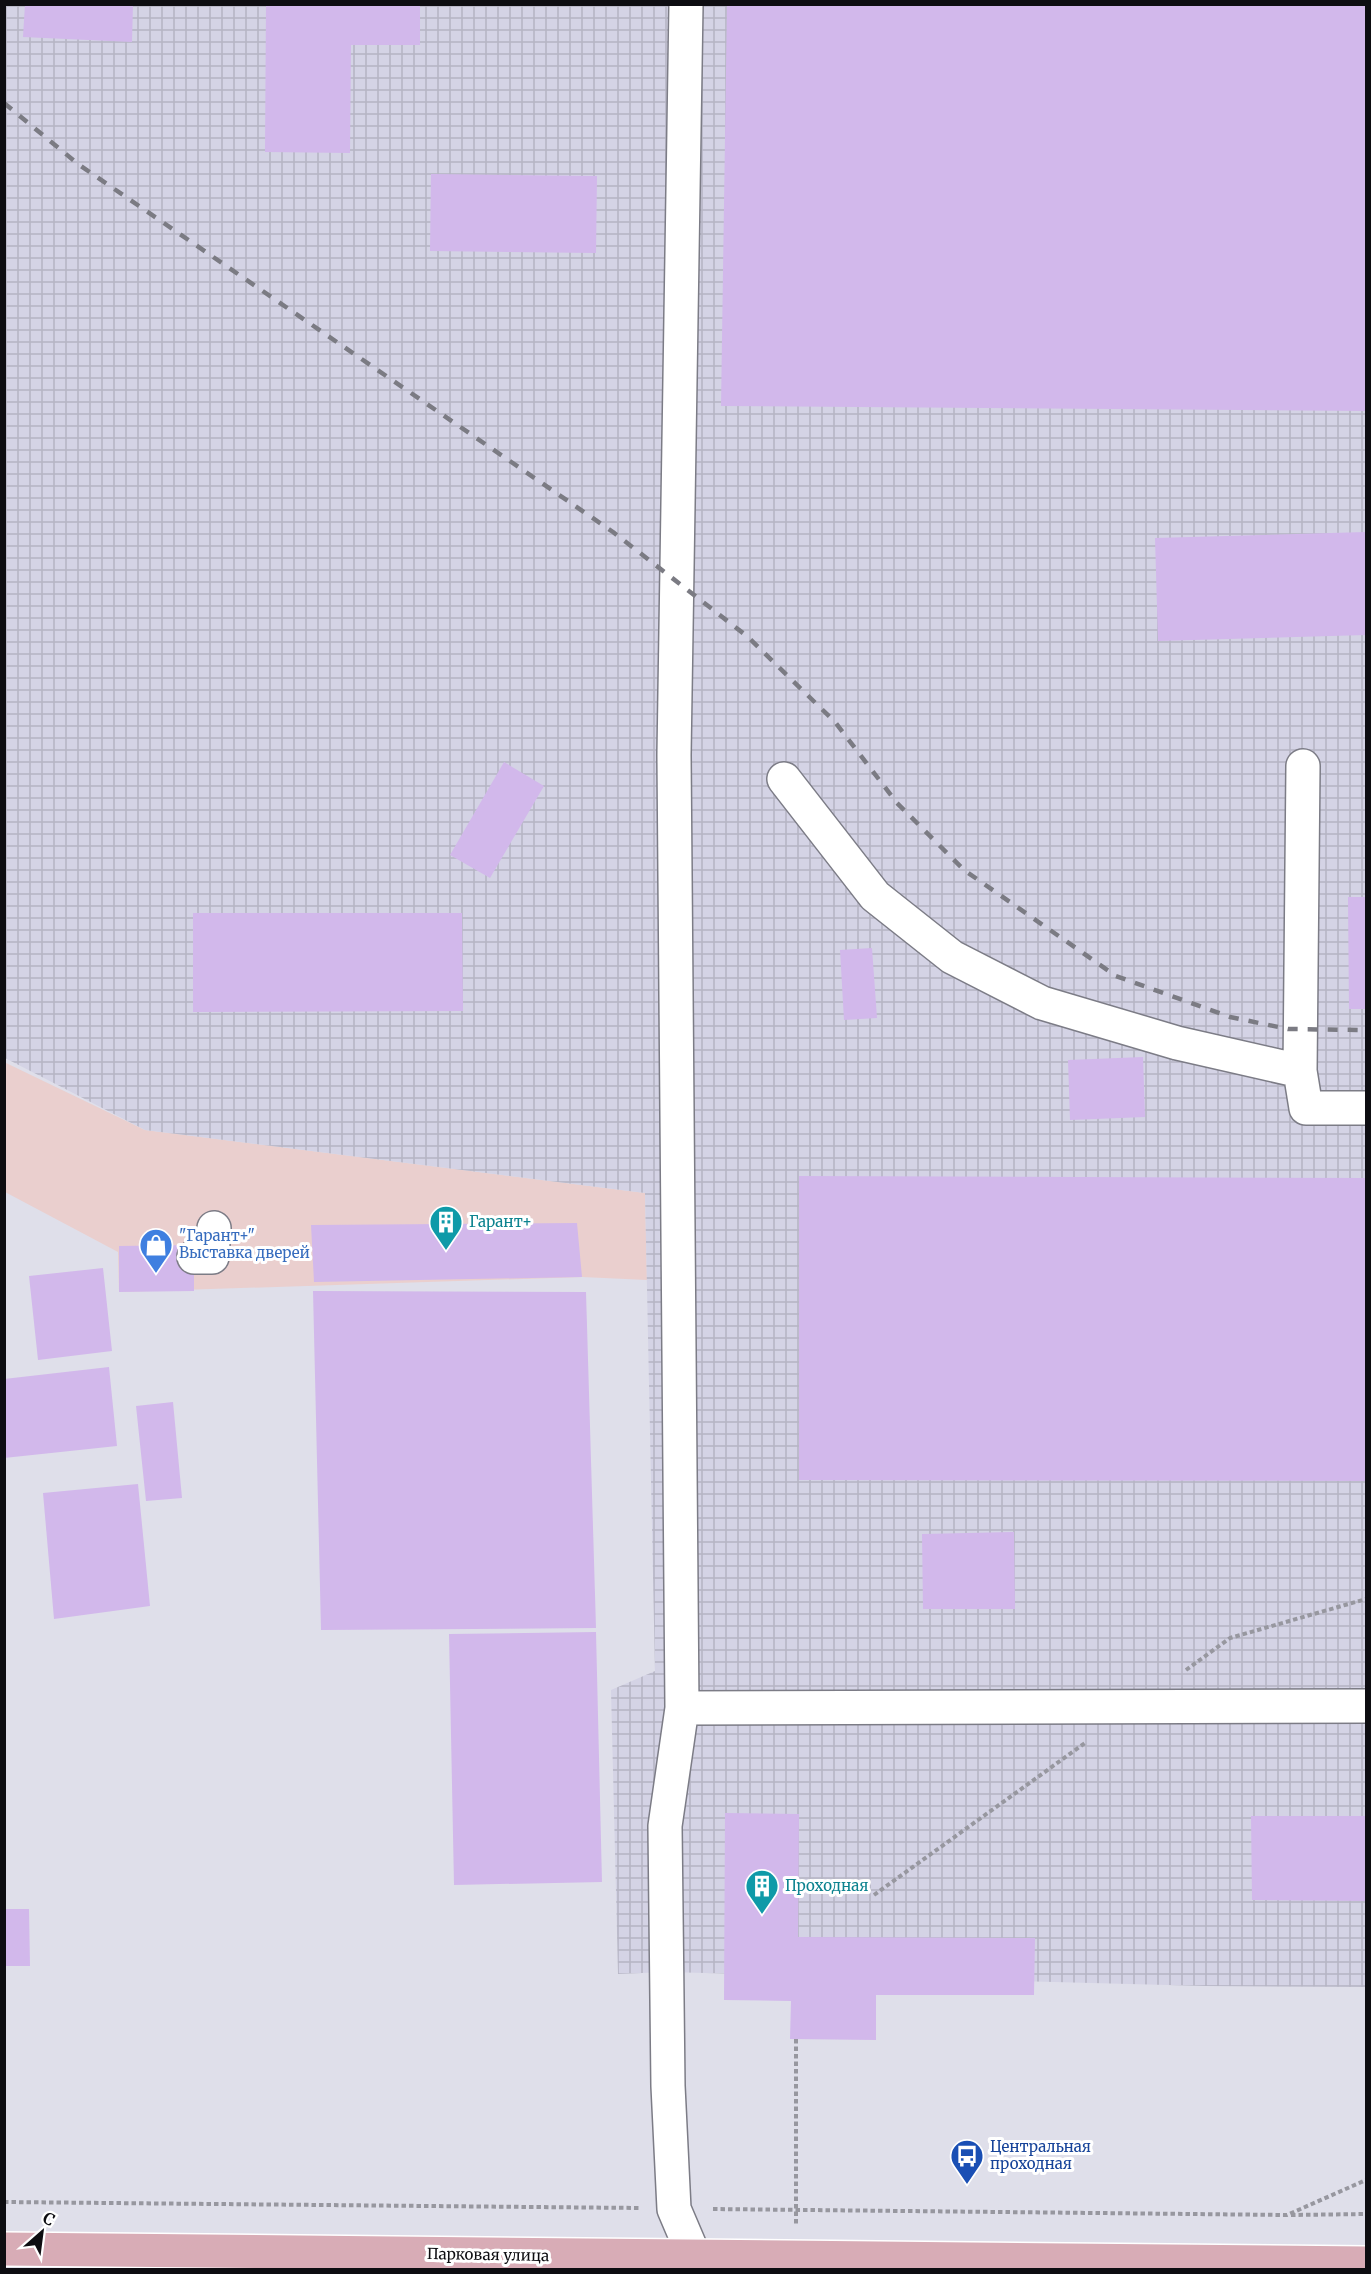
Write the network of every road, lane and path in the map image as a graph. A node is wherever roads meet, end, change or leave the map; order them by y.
1 (686, 4) edge
2 (1303, 766) dead end
3 (784, 779) dead end
4 (1300, 1071) junction
5 (1366, 1108) edge
6 (214, 1228) dead end
7 (194, 1257) dead end
8 (1366, 1706) edge
9 (682, 1708) junction
10 (795, 2039) dead end
11 (1366, 2214) edge
12 (1287, 2215) dead end
13 (4, 2249) edge
14 (798, 2256) junction
15 (698, 2263) edge
16 (1366, 2263) edge

1 - 9 lane
2 - 4 lane
3 - 4 lane
4 - 5 lane
6 - 7 lane
8 - 9 lane
9 - 15 lane
10 - 14 path
11 - 12 path
13 - 15 main road, Парковая улица
14 - 15 main road, Парковая улица
14 - 16 main road, Парковая улица

